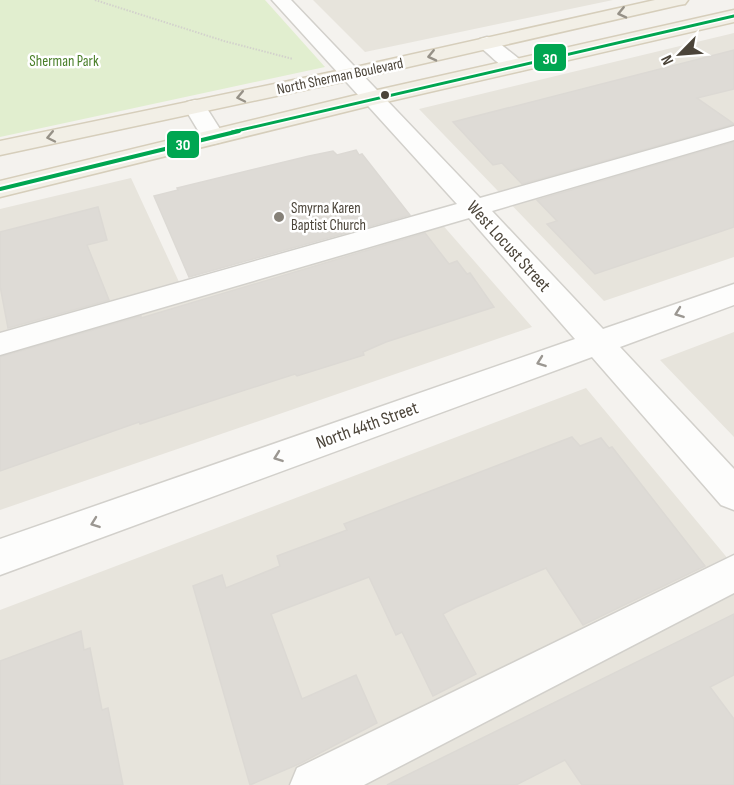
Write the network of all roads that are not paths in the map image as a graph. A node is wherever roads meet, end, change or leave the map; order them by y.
1 (281, 0) edge
2 (679, 0) edge
3 (734, 16) edge
4 (487, 43) junction
5 (516, 66) junction
6 (351, 74) junction
7 (373, 98) junction
8 (195, 107) junction
9 (734, 133) edge
10 (213, 137) junction
11 (0, 148) edge
12 (0, 189) edge
13 (475, 208) junction
14 (734, 294) edge
15 (596, 343) junction
16 (0, 344) edge
17 (734, 494) edge
18 (0, 557) edge
19 (734, 573) edge
20 (314, 785) edge

1 - 6 street, West Locust Street
2 -> 4 main road, North Sherman Boulevard
3 - 5 main road, North Sherman Boulevard
4 - 5 street
4 -> 6 main road, North Sherman Boulevard
5 - 7 main road, North Sherman Boulevard
6 - 7 street, West Locust Street
6 -> 8 main road, North Sherman Boulevard
7 - 10 main road, North Sherman Boulevard
7 - 13 street, West Locust Street
8 - 10 street
8 -> 11 main road, North Sherman Boulevard
9 - 13 street
10 - 12 main road, North Sherman Boulevard
13 - 15 street, West Locust Street
13 - 16 street
14 -> 15 street, North 44th Street
15 - 17 street, West Locust Street
15 -> 18 street, North 44th Street
19 - 20 street

